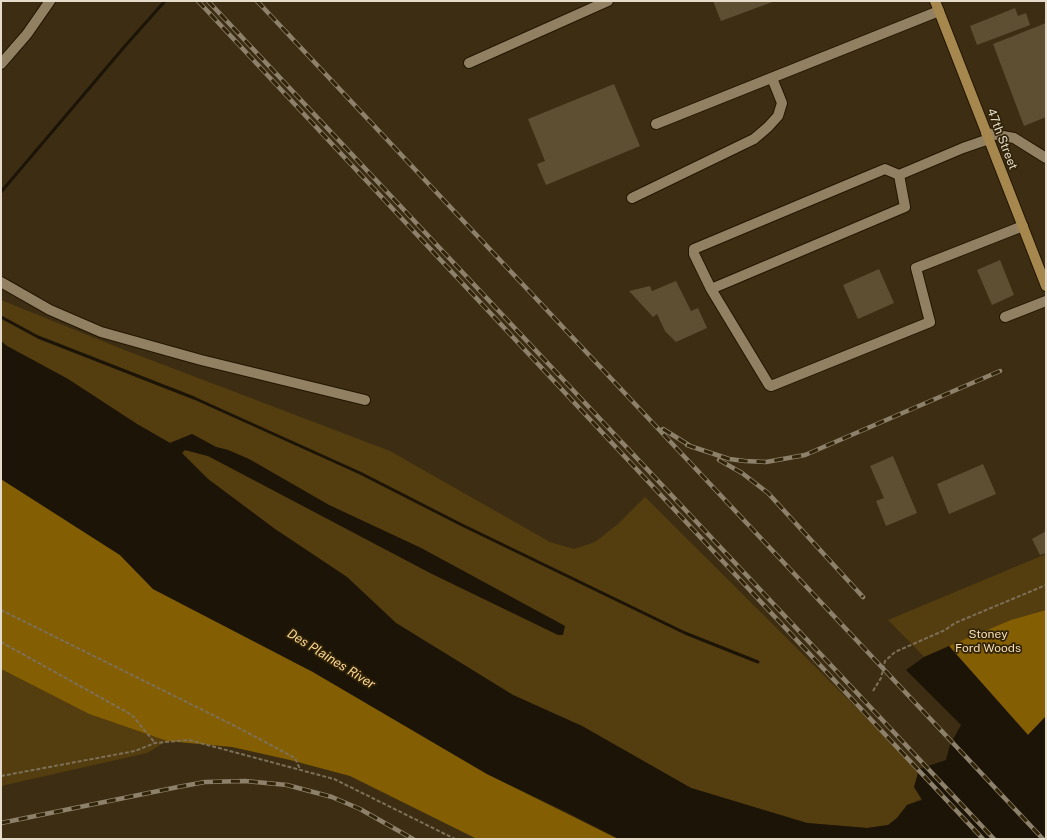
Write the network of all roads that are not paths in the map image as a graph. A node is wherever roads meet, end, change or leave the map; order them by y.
1 (50, 1) edge
2 (608, 1) edge
3 (935, 1) edge
4 (939, 11) junction
5 (469, 63) dead end
6 (1, 64) edge
7 (772, 78) junction
8 (656, 124) dead end
9 (988, 136) junction
10 (1046, 158) edge
11 (899, 175) junction
12 (632, 198) dead end
13 (1022, 226) junction
14 (1042, 264) edge
15 (1, 282) edge
16 (1046, 286) edge
17 (712, 289) junction
18 (1046, 301) edge
19 (1005, 317) dead end
20 (365, 400) dead end

1 - 6 street
2 - 5 street
3 - 4 main road, 47th Street
4 - 7 street
4 - 9 main road, 47th Street
7 - 8 street
7 - 12 street
9 - 10 street
9 - 11 street
9 - 13 main road, 47th Street
11 - 17 street
11 - 17 street
13 - 14 main road, 47th Street
13 - 17 street
14 - 16 main road, 47th Street
15 - 20 street
18 - 19 street

